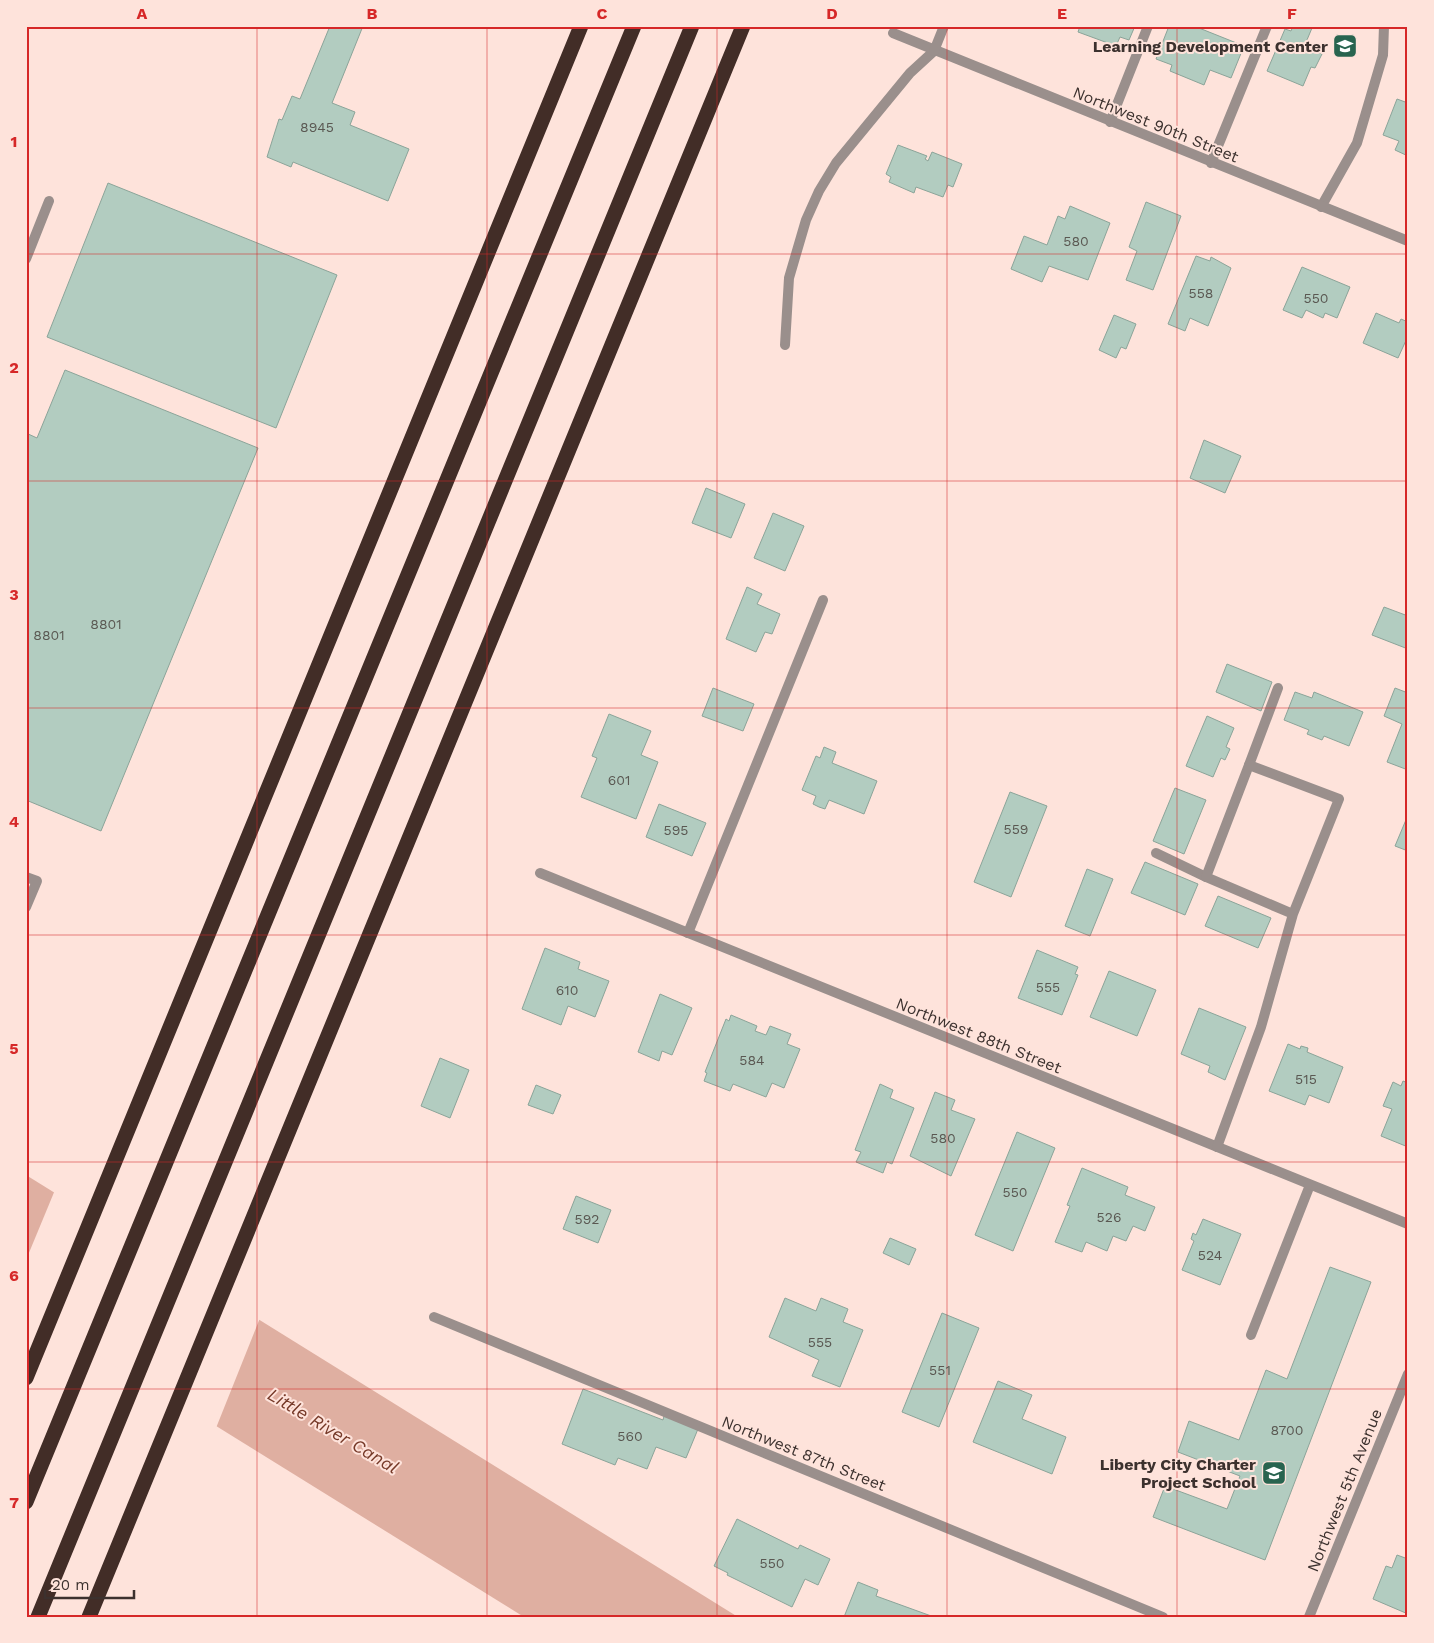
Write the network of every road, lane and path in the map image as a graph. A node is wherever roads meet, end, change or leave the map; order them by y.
1 (580, 26) edge
2 (634, 26) edge
3 (692, 26) edge
4 (743, 26) edge
5 (944, 26) edge
6 (1148, 26) edge
7 (1267, 26) edge
8 (1384, 26) edge
9 (893, 33) dead end
10 (934, 51) junction
11 (1110, 122) junction
12 (1211, 164) junction
13 (49, 200) dead end
14 (1321, 207) junction
15 (1408, 241) edge
16 (26, 259) edge
17 (785, 345) dead end
18 (823, 600) dead end
19 (1278, 688) dead end
20 (1249, 765) junction
21 (1156, 852) dead end
22 (540, 873) dead end
23 (26, 877) edge
24 (1206, 877) junction
25 (26, 907) edge
26 (1293, 914) junction
27 (688, 933) junction
28 (1217, 1147) junction
29 (1310, 1185) junction
30 (1408, 1224) edge
31 (434, 1317) dead end
32 (1250, 1334) dead end
33 (1408, 1374) edge
34 (26, 1378) edge
35 (26, 1502) edge
36 (38, 1617) edge
37 (89, 1617) edge
38 (1163, 1617) edge
39 (1309, 1617) edge

1 - 34 highway
2 - 35 highway
3 - 36 highway
4 - 37 highway
5 - 10 street
6 - 11 street
7 - 12 street
8 - 14 street
9 - 10 street, Northwest 90th Street
10 - 11 street, Northwest 90th Street
10 - 17 street
11 - 12 street, Northwest 90th Street
12 - 14 street, Northwest 90th Street
13 - 16 street
14 - 15 street, Northwest 90th Street
18 - 27 street
19 - 20 street
20 - 24 street
20 - 26 street
21 - 24 street
22 - 27 street, Northwest 88th Street
23 - 25 street
24 - 26 street
26 - 28 street
27 - 28 street, Northwest 88th Street
28 - 29 street, Northwest 88th Street
29 - 30 street, Northwest 88th Street
29 - 32 street
31 - 38 street, Northwest 87th Street
33 - 39 street, Northwest 5th Avenue

